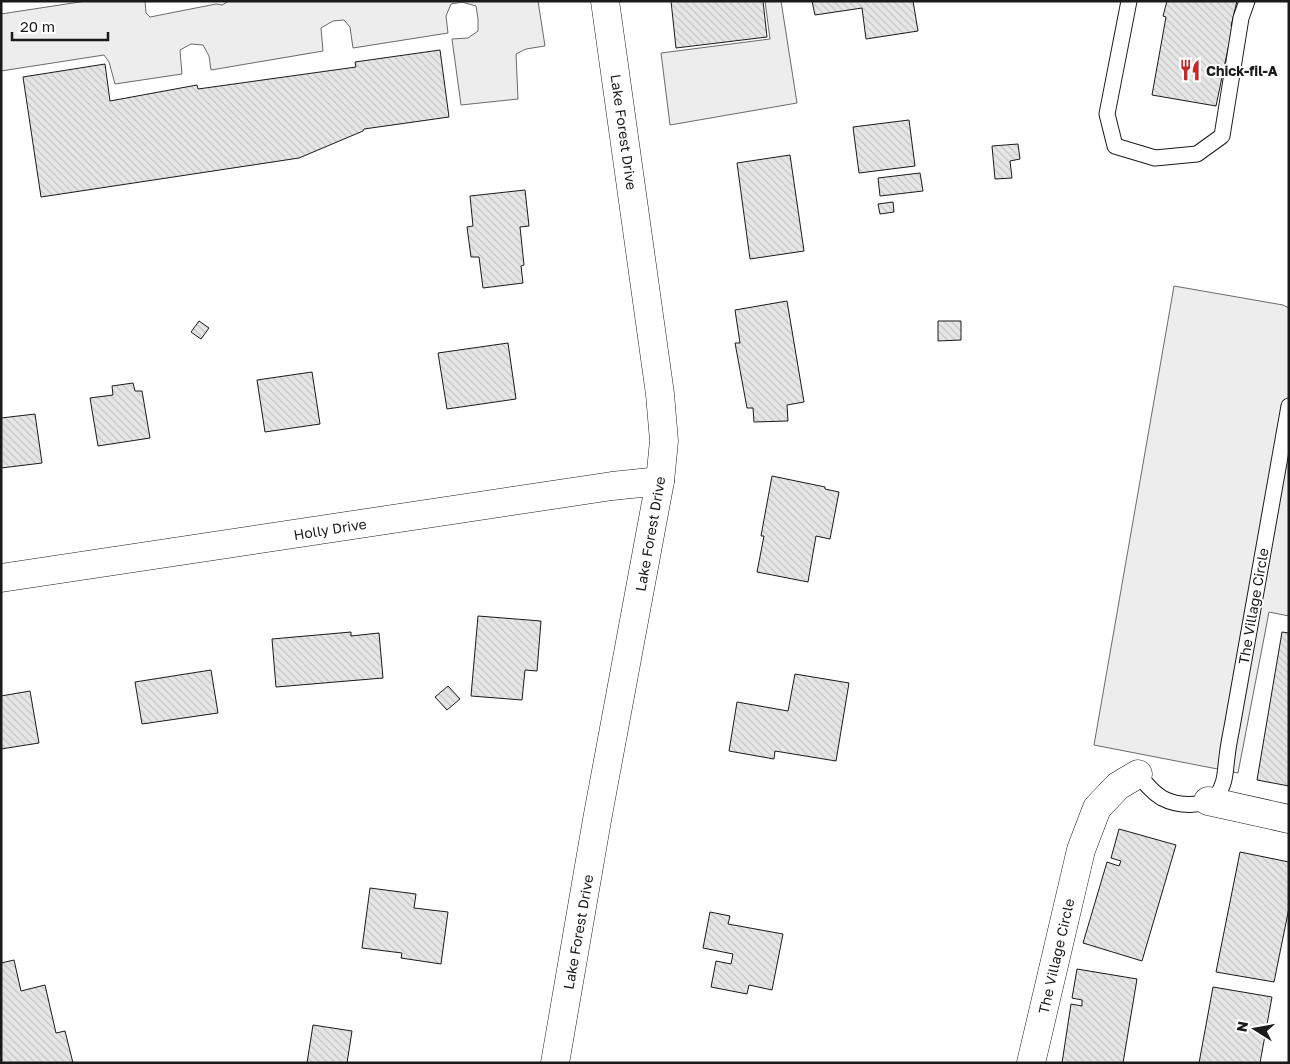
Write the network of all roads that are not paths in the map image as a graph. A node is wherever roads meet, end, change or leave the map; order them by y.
1 (605, 1) edge
2 (1129, 1) edge
3 (1247, 1) edge
4 (1289, 406) edge
5 (660, 481) junction
6 (1, 578) edge
7 (1138, 774) joint
8 (1208, 801) junction
9 (1289, 819) edge
10 (555, 1063) edge
11 (1031, 1063) edge

1 - 5 street, Lake Forest Drive
2 - 3 lane
4 - 8 lane, The Village Circle
5 - 6 street, Holly Drive
5 - 10 street, Lake Forest Drive
7 - 8 lane, The Village Circle
7 - 11 street, The Village Circle
8 - 9 street, The Village Circle

